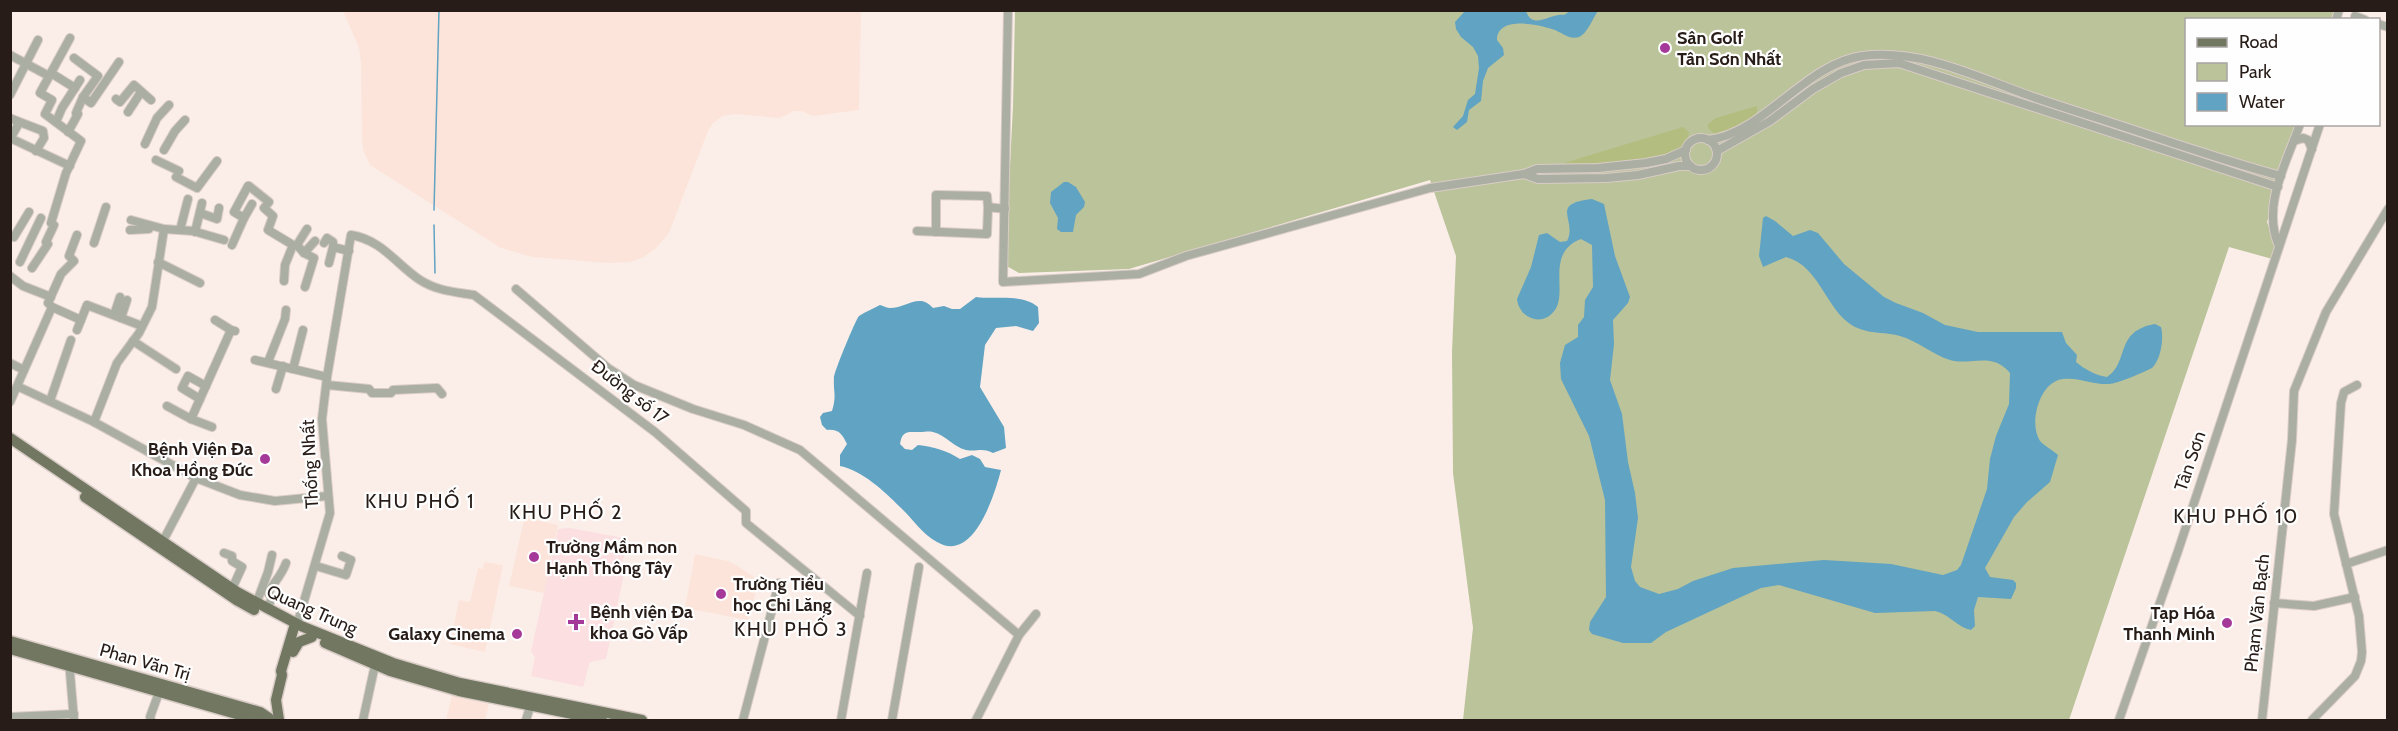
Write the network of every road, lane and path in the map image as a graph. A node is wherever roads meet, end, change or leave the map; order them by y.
1 (1008, 10) edge
2 (70, 38) dead end
3 (38, 40) dead end
4 (1882, 54) junction
5 (10, 55) edge
6 (74, 58) dead end
7 (119, 62) dead end
8 (27, 63) junction
9 (1882, 64) junction
10 (1942, 65) junction
11 (1939, 74) junction
12 (50, 75) junction
13 (14, 80) edge
14 (141, 92) junction
15 (10, 95) edge
16 (1787, 95) junction
17 (83, 97) junction
18 (116, 99) dead end
19 (151, 100) dead end
20 (2032, 101) junction
21 (1793, 104) junction
22 (169, 105) dead end
23 (128, 112) dead end
24 (45, 114) junction
25 (14, 120) edge
26 (185, 120) dead end
27 (56, 123) junction
28 (2299, 126) edge
29 (2319, 126) edge
30 (38, 129) junction
31 (68, 132) junction
32 (2138, 135) junction
33 (11, 138) edge
34 (1708, 140) junction
35 (2294, 141) junction
36 (145, 144) dead end
37 (2312, 149) junction
38 (164, 150) dead end
39 (1686, 150) junction
40 (36, 151) junction
41 (1717, 151) junction
42 (156, 160) dead end
43 (217, 161) dead end
44 (2240, 164) junction
45 (70, 166) junction
46 (1690, 166) junction
47 (1592, 168) junction
48 (1524, 174) junction
49 (2236, 174) junction
50 (2281, 176) junction
51 (1593, 178) junction
52 (2278, 187) junction
53 (188, 200) dead end
54 (202, 203) dead end
55 (252, 204) dead end
56 (106, 207) dead end
57 (988, 207) junction
58 (219, 208) dead end
59 (1005, 209) junction
60 (2273, 209) junction
61 (2388, 209) edge
62 (29, 212) dead end
63 (200, 213) junction
64 (2290, 216) junction
65 (41, 218) dead end
66 (244, 219) junction
67 (131, 220) dead end
68 (150, 226) junction
69 (164, 229) junction
70 (307, 229) dead end
71 (130, 230) dead end
72 (180, 230) junction
73 (917, 231) dead end
74 (195, 232) junction
75 (936, 232) junction
76 (77, 235) dead end
77 (351, 235) joint
78 (12, 236) edge
79 (94, 243) dead end
80 (324, 244) junction
81 (2279, 246) junction
82 (349, 250) junction
83 (304, 253) junction
84 (20, 262) dead end
85 (158, 262) junction
86 (329, 262) dead end
87 (32, 268) dead end
88 (10, 276) edge
89 (284, 281) dead end
90 (200, 283) dead end
91 (305, 286) dead end
92 (516, 289) dead end
93 (51, 297) junction
94 (123, 298) dead end
95 (52, 307) junction
96 (286, 310) dead end
97 (117, 317) junction
98 (81, 320) junction
99 (215, 320) dead end
100 (142, 326) junction
101 (77, 330) dead end
102 (303, 330) dead end
103 (71, 340) dead end
104 (133, 341) junction
105 (255, 360) dead end
106 (268, 362) junction
107 (10, 363) edge
108 (283, 366) junction
109 (176, 369) dead end
110 (293, 369) junction
111 (24, 370) junction
112 (327, 381) junction
113 (2357, 385) dead end
114 (206, 386) junction
115 (19, 387) junction
116 (276, 389) dead end
117 (442, 394) dead end
118 (200, 399) junction
119 (50, 401) junction
120 (10, 402) edge
121 (167, 406) dead end
122 (191, 419) junction
123 (94, 422) junction
124 (212, 427) dead end
125 (10, 438) edge
126 (10, 446) edge
127 (196, 478) junction
128 (327, 496) junction
129 (160, 544) junction
130 (2388, 550) edge
131 (224, 553) dead end
132 (272, 555) dead end
133 (342, 556) dead end
134 (286, 563) dead end
135 (2346, 564) junction
136 (316, 566) junction
137 (919, 567) dead end
138 (867, 573) dead end
139 (779, 583) dead end
140 (232, 588) junction
141 (2355, 597) junction
142 (2274, 603) junction
143 (256, 604) junction
144 (267, 609) junction
145 (1036, 614) dead end
146 (860, 616) junction
147 (297, 626) junction
148 (312, 637) junction
149 (1017, 639) junction
150 (10, 641) edge
151 (10, 649) edge
152 (293, 652) junction
153 (69, 662) junction
154 (375, 664) junction
155 (282, 675) junction
156 (161, 688) junction
157 (480, 692) junction
158 (531, 703) junction
159 (10, 717) edge
160 (74, 717) edge
161 (269, 719) edge
162 (151, 720) edge
163 (363, 720) edge
164 (526, 720) edge
165 (602, 720) edge
166 (642, 720) edge
167 (743, 720) edge
168 (841, 720) edge
169 (892, 720) edge
170 (976, 720) edge
171 (2119, 720) edge
172 (2262, 720) edge
173 (2312, 720) edge

1 - 59 street
2 - 12 street
3 - 8 street
4 - 9 street
4 - 10 street
4 - 16 street
5 - 8 street
6 - 17 street
7 - 17 street
8 - 12 street
8 - 13 street
9 - 11 street
9 - 21 street
10 - 11 street
10 - 20 street
11 - 20 street
12 - 24 street
12 - 27 street
13 - 15 street
14 - 18 street
14 - 19 street
14 - 23 street
16 - 21 street
16 - 34 street
17 - 31 street
20 - 32 street
21 - 41 street
22 - 36 street
24 - 27 street
24 - 30 street
25 - 30 street
25 - 33 street
26 - 38 street
27 - 31 street
28 - 35 street
29 - 37 street, Tân Sơn
30 - 40 street
31 - 45 street
32 - 44 street
32 - 49 street
33 - 40 street
34 - 39 street
34 - 41 street
35 - 37 street
35 - 50 street
37 - 64 street, Tân Sơn
39 - 46 street
39 - 47 street
40 - 45 street
41 - 46 street
42 - 43 street
44 - 49 street
44 - 50 street
45 - 87 street
46 - 51 street
47 - 48 street
47 - 51 street
48 - 51 street
48 - 59 street
49 - 52 street
50 - 52 street
52 - 60 street
53 - 72 street
54 - 63 street
55 - 66 street
56 - 79 street
57 - 59 street
57 - 75 street
57 - 75 street
58 - 63 street
60 - 64 street
60 - 81 street
61 - 142 street, Phạm Văn Bạch
62 - 78 street
63 - 74 street
64 - 81 street, Tân Sơn
65 - 84 street
66 - 74 street
66 - 89 street
67 - 68 street
68 - 69 street
68 - 71 street
69 - 72 street
69 - 85 street
70 - 83 street
72 - 74 street
73 - 75 street
76 - 93 street
77 - 82 street, Thống Nhất
77 - 146 street, Đường số 17
80 - 82 street
80 - 83 street
80 - 86 street
81 - 171 street, Tân Sơn
82 - 112 street, Thống Nhất
83 - 91 street
85 - 90 street
85 - 100 street
88 - 93 street
92 - 149 street
93 - 95 street
94 - 97 street
95 - 98 street
95 - 111 street
96 - 106 street
97 - 98 street
97 - 100 street
98 - 101 street
99 - 114 street
100 - 104 street
102 - 110 street
103 - 119 street
104 - 109 street
104 - 123 street
105 - 106 street
106 - 108 street
107 - 111 street
108 - 110 street
108 - 116 street
110 - 112 street
111 - 115 street
112 - 117 street
112 - 128 street, Thống Nhất
113 - 135 street
114 - 118 street
114 - 118 street
115 - 119 street
115 - 120 street
118 - 122 street
119 - 123 street
121 - 122 street
122 - 124 street
123 - 127 street
125 - 129 main road, Quang Trung
126 - 129 main road, Quang Trung
127 - 128 street
127 - 129 street
128 - 136 street, Thống Nhất
129 - 140 main road, Quang Trung
129 - 147 main road, Quang Trung
130 - 135 street
131 - 140 street
132 - 143 street
133 - 136 street
134 - 144 street
135 - 141 street
136 - 147 street, Thống Nhất
137 - 169 street
138 - 146 street
139 - 167 street
140 - 143 main road, Quang Trung
141 - 142 street
141 - 173 street
142 - 172 street, Phạm Văn Bạch
143 - 144 main road, Quang Trung
144 - 147 main road, Quang Trung
145 - 149 street
146 - 168 street
147 - 148 main road, Quang Trung
147 - 152 main road, Thống Nhất
147 - 155 main road, Thống Nhất
147 - 157 main road, Quang Trung
148 - 152 main road
148 - 154 main road, Quang Trung
149 - 170 street
150 - 153 main road, Phan Văn Trị
151 - 153 main road, Phan Văn Trị
152 - 155 main road, Thống Nhất
153 - 156 main road, Phan Văn Trị
153 - 160 street
154 - 157 main road, Quang Trung
154 - 163 street
155 - 161 main road, Thống Nhất
156 - 161 main road, Phan Văn Trị
156 - 162 street
157 - 158 main road, Quang Trung
158 - 164 street
158 - 165 main road, Quang Trung
158 - 166 main road, Quang Trung
159 - 160 street

